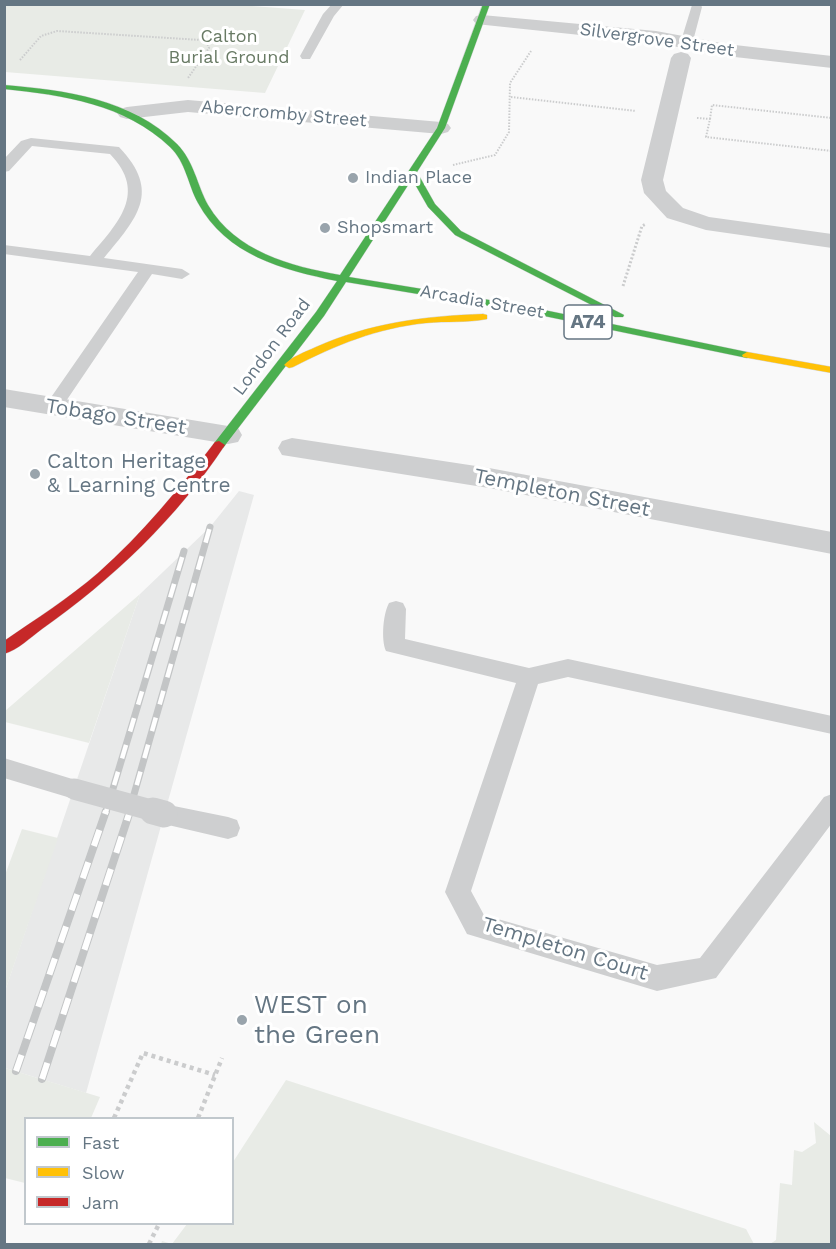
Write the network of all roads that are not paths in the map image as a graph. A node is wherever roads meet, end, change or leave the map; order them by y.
1 (339, 4) edge
2 (696, 7) dead end
3 (484, 12) edge
4 (684, 49) junction
5 (306, 56) dead end
6 (831, 62) edge
7 (4, 87) edge
8 (127, 113) junction
9 (441, 128) junction
10 (4, 168) edge
11 (413, 173) junction
12 (831, 241) edge
13 (4, 249) edge
14 (93, 262) junction
15 (148, 269) junction
16 (182, 274) dead end
17 (343, 279) junction
18 (560, 315) junction
19 (669, 339) junction
20 (831, 369) edge
21 (276, 373) junction
22 (4, 398) edge
23 (54, 406) junction
24 (228, 435) junction
25 (292, 448) dead end
26 (831, 543) edge
27 (396, 609) dead end
28 (4, 649) edge
29 (529, 677) junction
30 (831, 725) edge
31 (4, 768) edge
32 (831, 804) edge
33 (228, 828) dead end

1 - 5 lane
2 - 4 lane
3 - 4 street, Silvergrove Street
3 - 9 main road, London Road
4 - 6 street, Silvergrove Street
4 - 12 street
7 - 8 main road, Abercromby Street
8 - 9 street, Abercromby Street
8 - 17 main road, Abercromby Street
9 - 11 main road, London Road
10 - 14 lane
11 - 17 main road, London Road
11 - 19 main road, A74
13 - 14 lane
14 - 15 lane
15 - 16 lane
15 - 23 lane
17 - 18 main road, Arcadia Street / A74
17 - 21 main road, London Road
18 - 19 main road, Arcadia Street / A74
18 - 21 main road, A74
19 - 20 main road, Arcadia Street / A74
21 - 24 main road, London Road
22 - 23 street, Tobago Street
23 - 24 street, Tobago Street
24 - 28 main road, London Road
25 - 26 street, Templeton Street
27 - 29 lane
29 - 30 lane
29 - 32 lane, Templeton Court
31 - 33 lane, bridge

